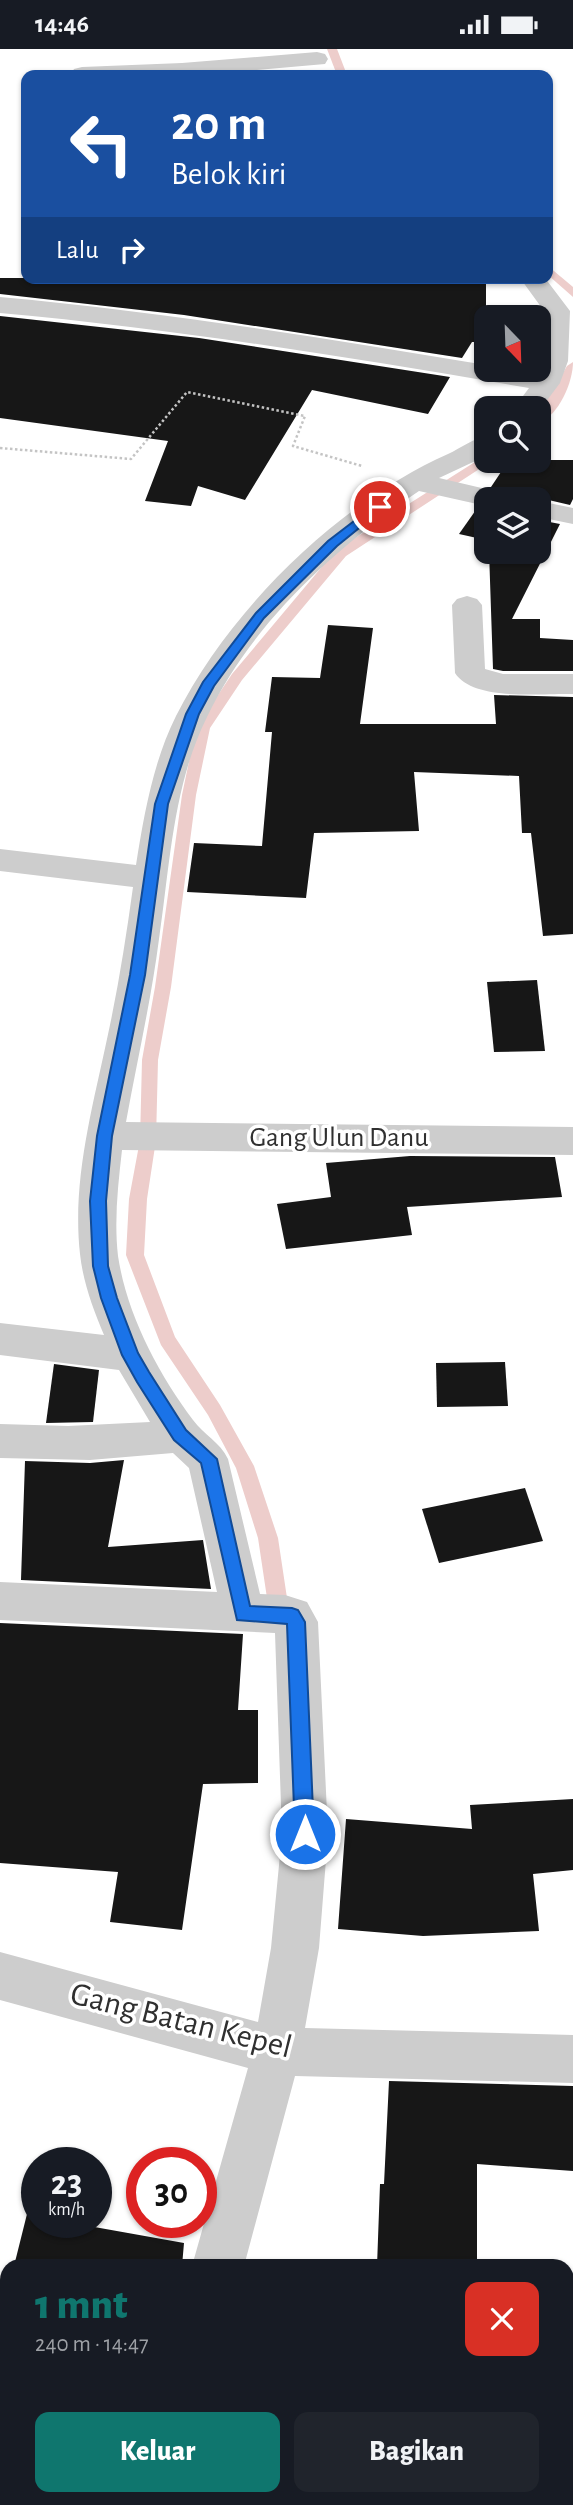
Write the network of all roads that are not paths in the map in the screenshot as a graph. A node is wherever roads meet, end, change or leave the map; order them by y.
1 (318, 61) edge
2 (182, 70) edge
3 (538, 284) edge
4 (0, 305) edge
5 (565, 311) edge
6 (547, 383) junction
7 (537, 396) edge
8 (474, 454) edge
9 (434, 486) junction
10 (474, 495) edge
11 (551, 511) edge
12 (573, 516) edge
13 (467, 605) dead end
14 (573, 684) edge
15 (0, 860) edge
16 (150, 878) junction
17 (118, 1136) junction
18 (573, 1141) edge
19 (0, 1339) edge
20 (131, 1355) junction
21 (180, 1435) junction
22 (0, 1441) edge
23 (0, 1601) edge
24 (264, 1614) junction
25 (0, 1976) edge
26 (258, 2046) junction
27 (573, 2059) edge
28 (219, 2259) edge

1 - 2 street
3 - 5 street
4 - 6 street
5 - 6 street
6 - 7 street
8 - 9 street
9 - 10 street
9 - 16 street
11 - 12 street
13 - 14 street
15 - 16 street
16 - 17 street
17 - 18 street, Gang Ulun Danu
17 - 20 street
19 - 20 street
20 - 21 street
21 - 22 street
21 - 24 street
23 - 24 street
24 - 26 street
25 - 26 street, Gang Batan Kepel
26 - 27 street, Gang Batan Kepel
26 - 28 street

